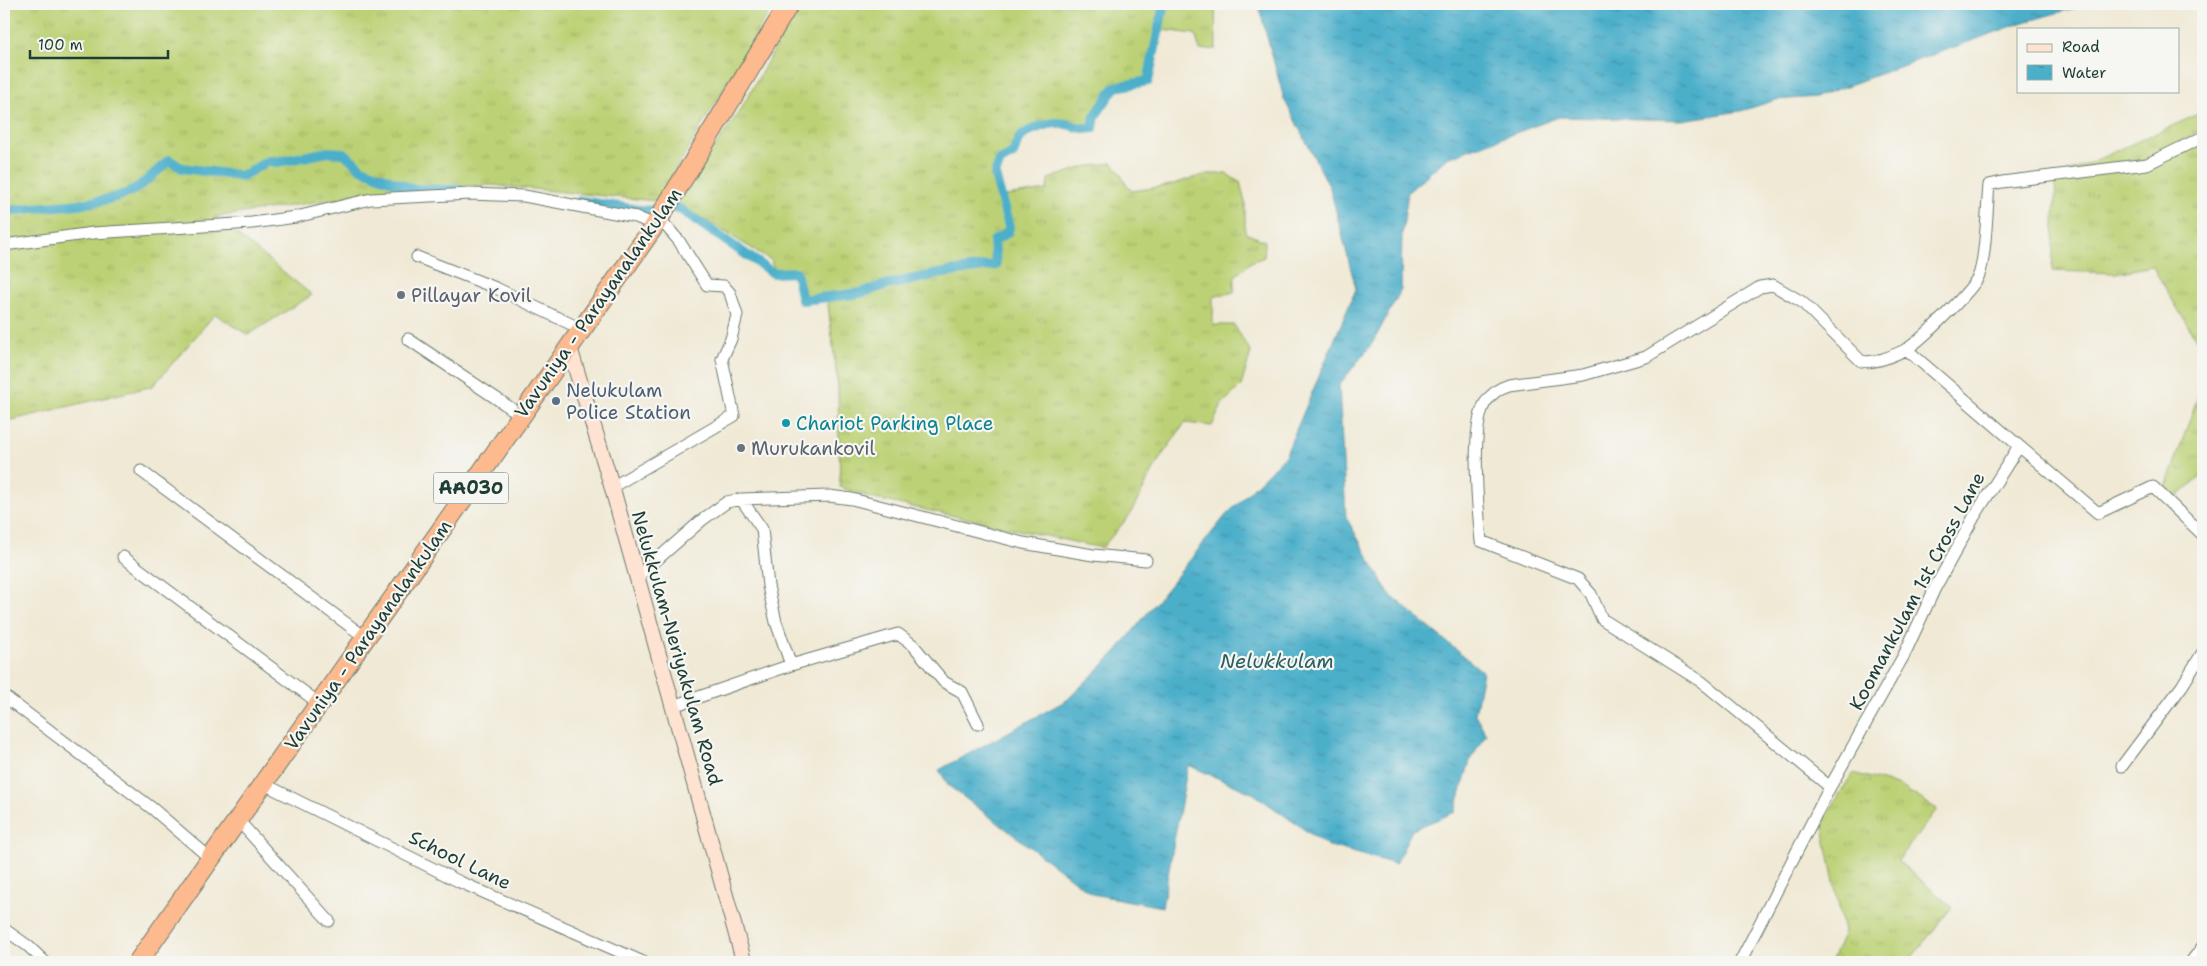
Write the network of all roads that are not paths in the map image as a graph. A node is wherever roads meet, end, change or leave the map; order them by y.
1 (789, 4) edge
2 (2203, 137) edge
3 (657, 222) junction
4 (4, 245) edge
5 (417, 257) dead end
6 (581, 329) junction
7 (408, 339) dead end
8 (569, 346) junction
9 (1906, 349) junction
10 (521, 415) junction
11 (2018, 446) junction
12 (141, 471) dead end
13 (612, 488) junction
14 (741, 500) junction
15 (2203, 535) edge
16 (123, 557) dead end
17 (1146, 560) dead end
18 (637, 577) junction
19 (366, 638) junction
20 (2203, 652) edge
21 (791, 665) junction
22 (4, 696) edge
23 (320, 704) junction
24 (673, 706) junction
25 (978, 724) dead end
26 (2122, 766) dead end
27 (264, 784) junction
28 (1830, 787) junction
29 (238, 820) junction
30 (211, 859) junction
31 (330, 921) dead end
32 (4, 929) edge
33 (2203, 946) edge
34 (45, 962) edge
35 (138, 962) edge
36 (643, 962) edge
37 (744, 962) edge
38 (1740, 962) edge
39 (2191, 962) edge

1 - 3 highway, Vavuniya - Parayanalankulam / AA030
2 - 9 street
3 - 4 street
3 - 6 highway, Vavuniya - Parayanalankulam / AA030
3 - 13 street
5 - 6 street
6 - 8 highway, Vavuniya - Parayanalankulam / AA030
7 - 10 street
8 - 10 highway, Vavuniya - Parayanalankulam / AA030
8 - 13 main road, Nelukkulam-Neriyakulam Road
9 - 11 street
9 - 28 street
10 - 19 highway, Vavuniya - Parayanalankulam / AA030
11 - 15 street
11 - 28 street, Koomankulam 1st Cross Lane
12 - 19 street
13 - 18 main road, Nelukkulam-Neriyakulam Road
14 - 17 street
14 - 18 street
14 - 21 street
16 - 23 street
18 - 24 main road, Nelukkulam-Neriyakulam Road
19 - 23 highway, Vavuniya - Parayanalankulam / AA030
20 - 26 street
21 - 24 street
21 - 25 street
22 - 30 street
23 - 27 highway, Vavuniya - Parayanalankulam / AA030
24 - 37 main road, Nelukkulam-Neriyakulam Road
27 - 29 highway, Vavuniya - Parayanalankulam / AA030
27 - 36 street, School Lane
28 - 38 street, Koomankulam 1st Cross Lane
29 - 30 highway, Vavuniya - Parayanalankulam / AA030
29 - 31 street
30 - 35 highway, Vavuniya - Parayanalankulam / AA030
32 - 34 street
33 - 39 street

